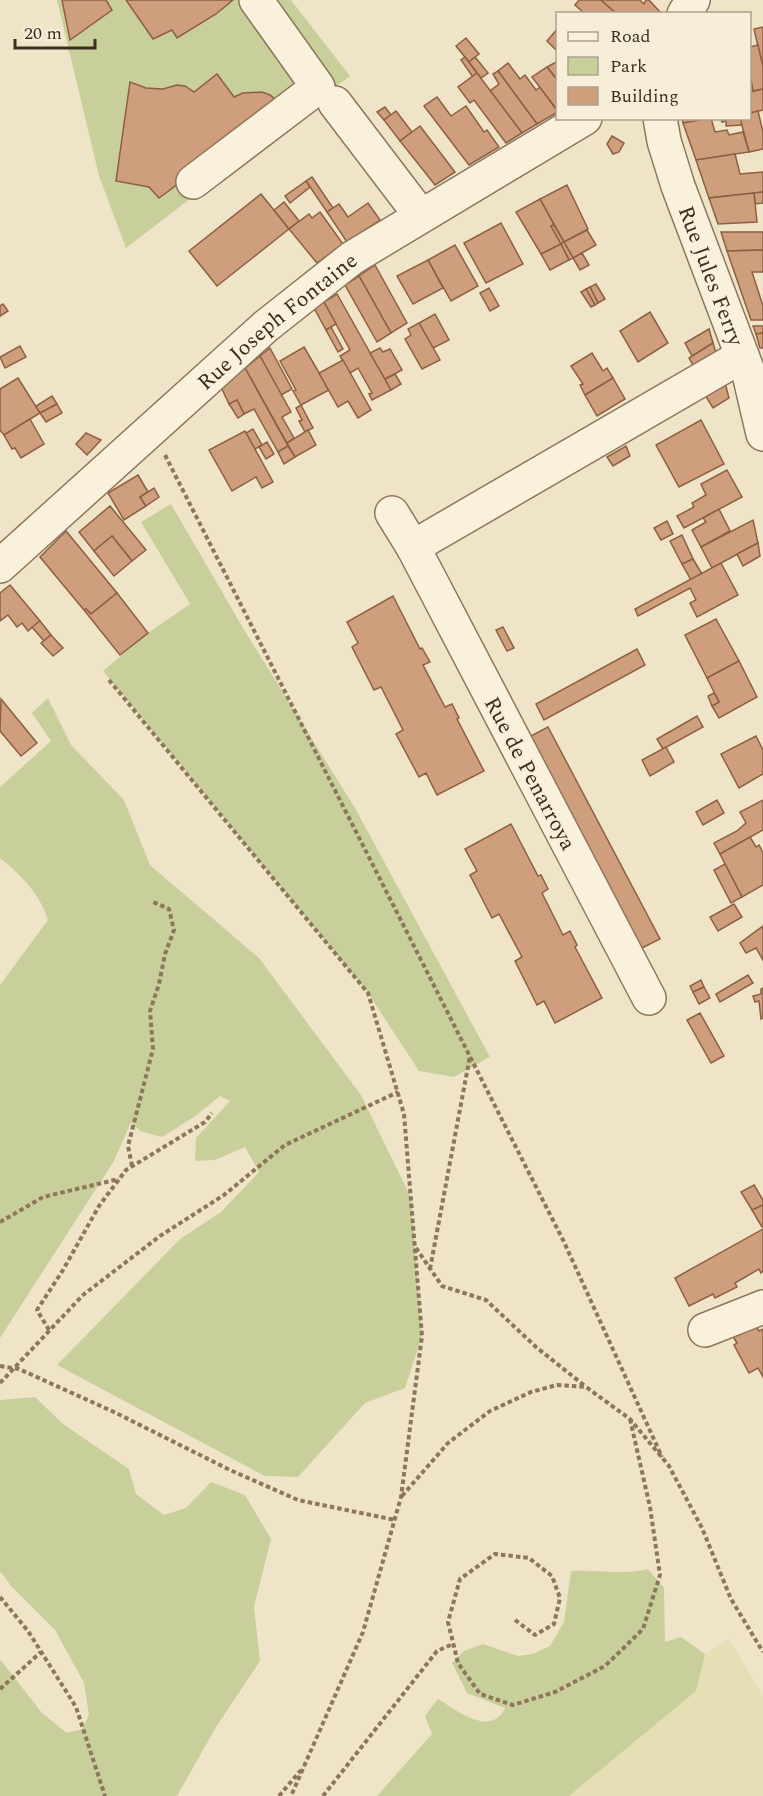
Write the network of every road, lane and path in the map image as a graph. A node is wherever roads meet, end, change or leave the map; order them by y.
1 (256, 0) edge
2 (335, 103) dead end
3 (582, 120) edge
4 (660, 120) edge
5 (193, 182) dead end
6 (421, 216) junction
7 (742, 356) junction
8 (152, 430) junction
9 (763, 434) edge
10 (392, 513) dead end
11 (412, 547) junction
12 (3, 556) edge
13 (109, 680) dead end
14 (151, 901) dead end
15 (649, 998) dead end
16 (470, 1056) junction
17 (398, 1092) junction
18 (213, 1113) dead end
19 (132, 1166) junction
20 (119, 1179) junction
21 (0, 1222) edge
22 (415, 1247) junction
23 (430, 1269) junction
24 (763, 1307) edge
25 (49, 1330) junction
26 (705, 1330) dead end
27 (0, 1366) edge
28 (13, 1368) junction
29 (0, 1383) edge
30 (586, 1387) junction
31 (630, 1419) junction
32 (662, 1457) junction
33 (401, 1497) junction
34 (395, 1520) junction
35 (0, 1597) edge
36 (515, 1620) dead end
37 (453, 1644) junction
38 (41, 1652) junction
39 (763, 1652) edge
40 (0, 1689) edge
41 (304, 1767) junction
42 (105, 1796) edge
43 (279, 1796) edge
44 (291, 1796) edge
45 (323, 1796) edge

1 - 5 street
2 - 6 street
3 - 6 street, Rue Joseph Fontaine
4 - 7 street, Rue Jules Ferry
6 - 8 street, Rue Joseph Fontaine
7 - 9 street, Rue Jules Ferry
7 - 11 street
8 - 12 street, Rue Joseph Fontaine
8 - 16 path
10 - 11 street, Rue de Penarroya
11 - 15 street, Rue de Penarroya
13 - 17 path
14 - 19 path
16 - 23 path
16 - 32 path
17 - 22 path
17 - 25 path
18 - 19 path
19 - 20 path
20 - 21 path
20 - 25 path
22 - 23 path
22 - 33 path
23 - 30 path
24 - 26 street
25 - 28 path
27 - 28 path
28 - 29 path
28 - 34 path
30 - 31 path
30 - 33 path
31 - 32 path
31 - 37 path
32 - 39 path
33 - 34 path
34 - 41 path
35 - 38 path
36 - 37 path
37 - 45 path
38 - 40 path
38 - 42 path
41 - 43 path
41 - 44 path

